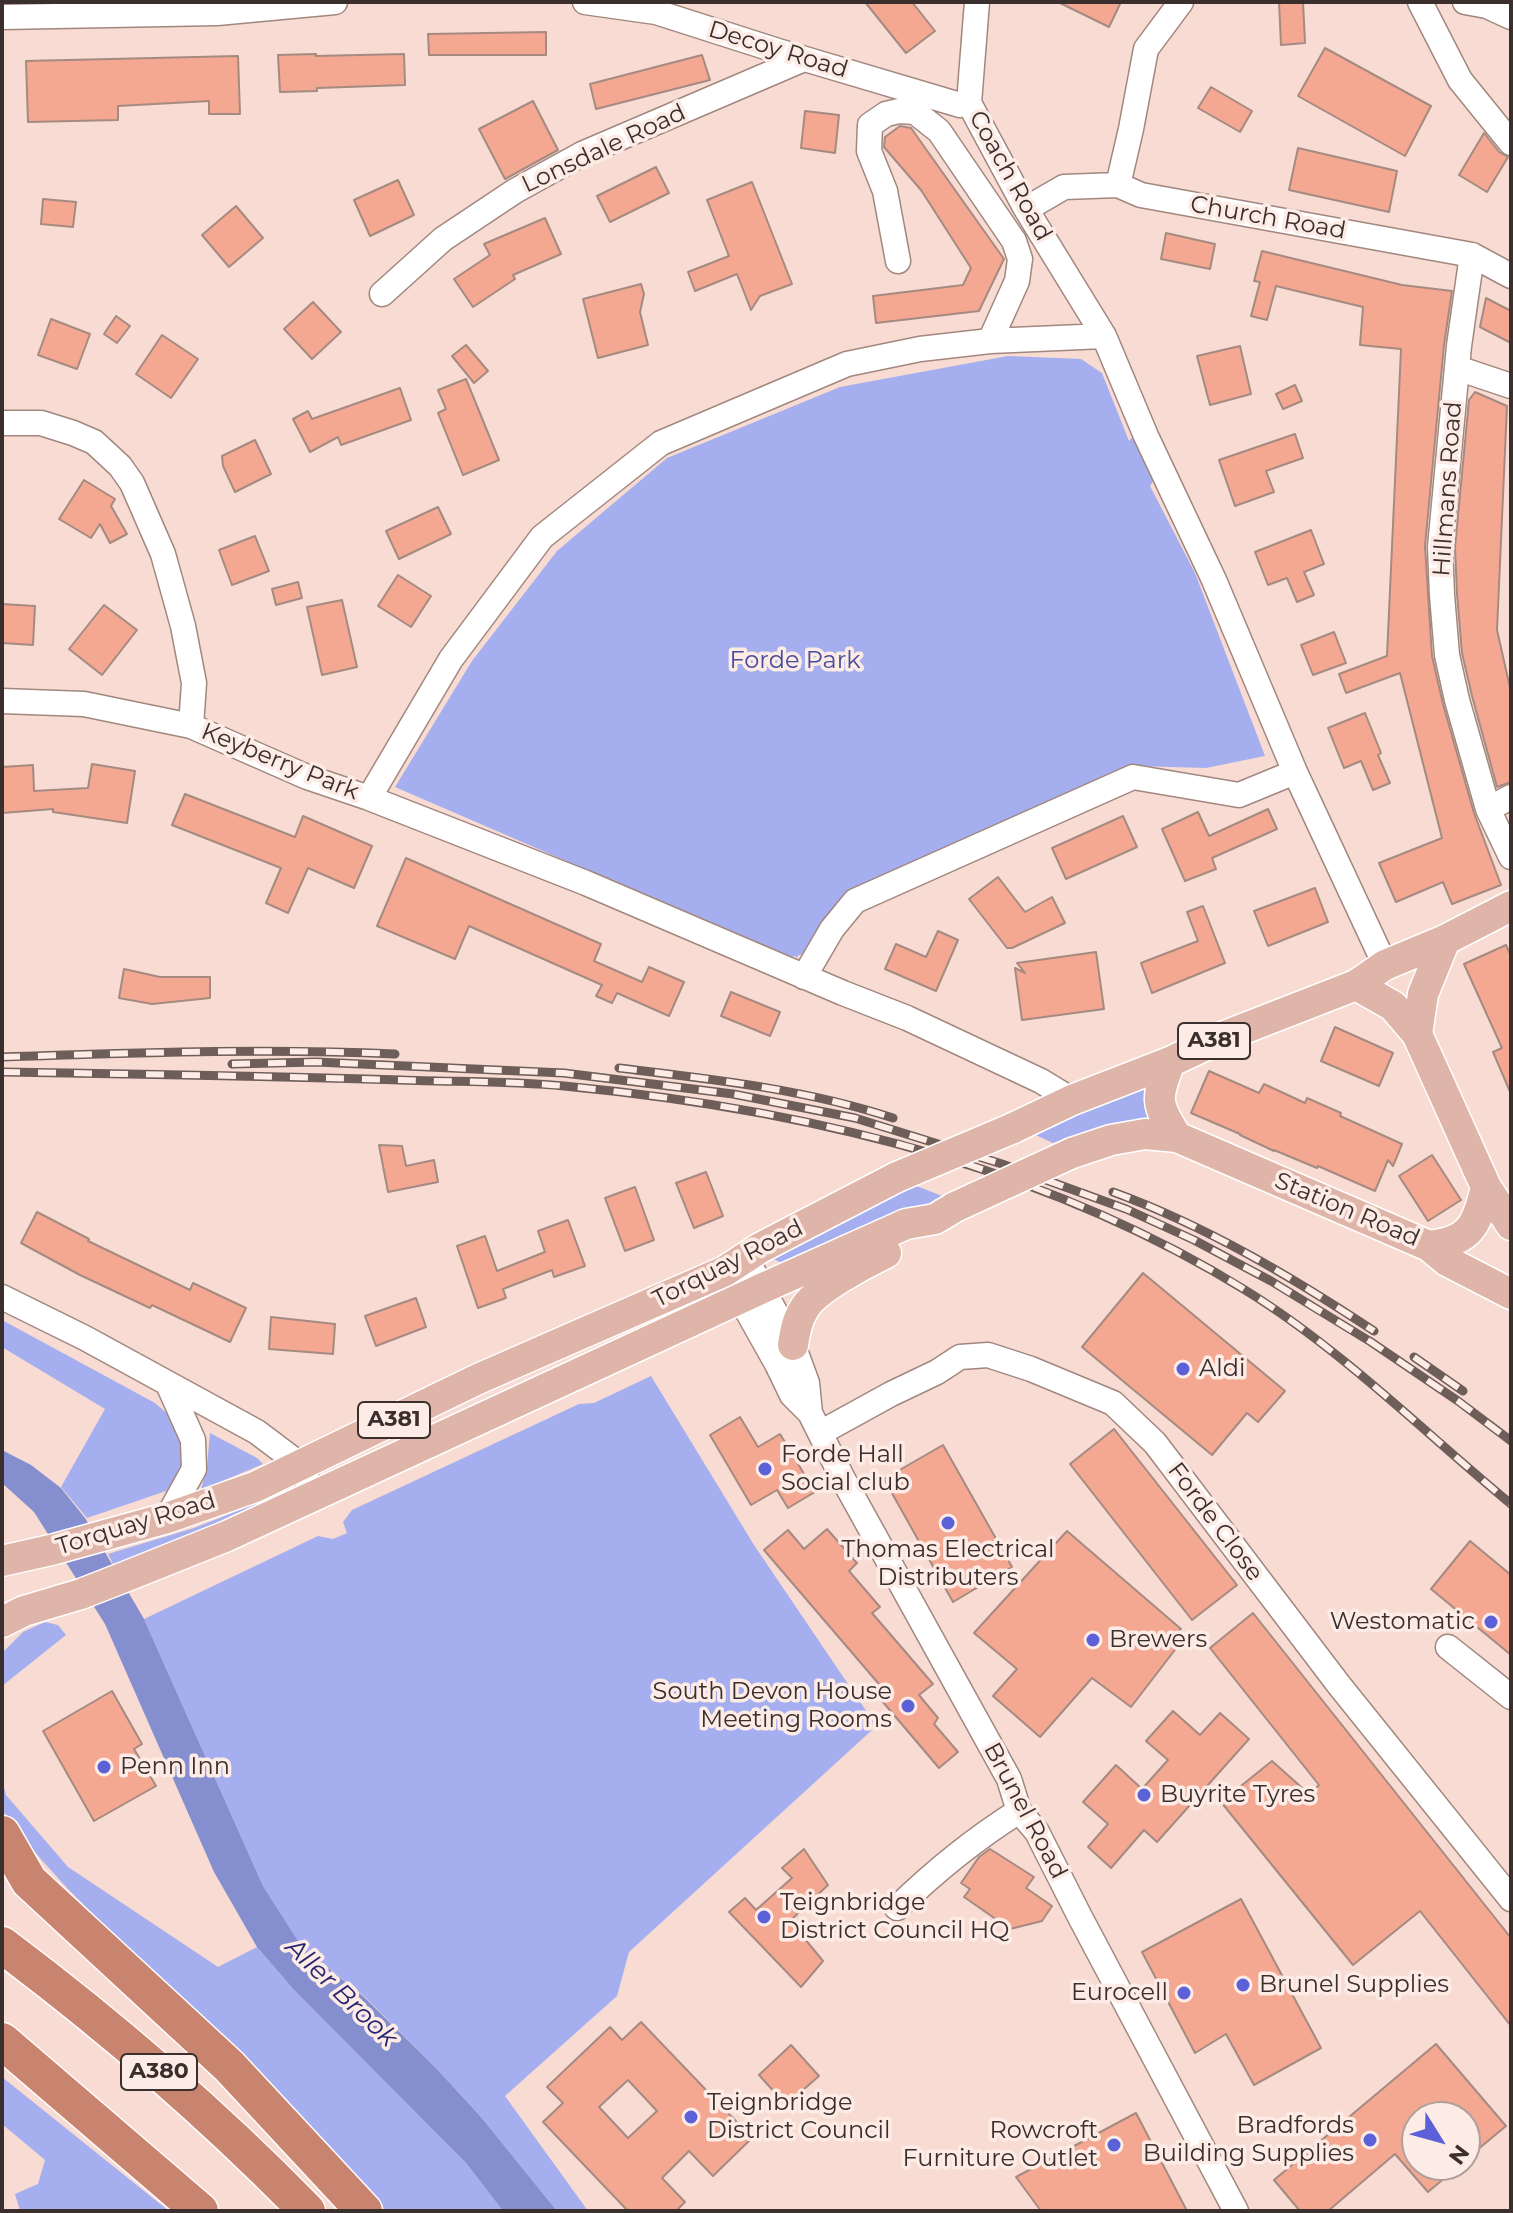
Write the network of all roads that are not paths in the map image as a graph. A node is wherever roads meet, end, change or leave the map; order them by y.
1 (335, 2) edge
2 (585, 2) edge
3 (977, 2) edge
4 (1181, 2) edge
5 (1420, 2) edge
6 (1465, 2) edge
7 (218, 7) edge
8 (2, 17) edge
9 (1511, 17) edge
10 (804, 59) junction
11 (969, 103) junction
12 (1511, 143) edge
13 (1118, 185) junction
14 (1026, 209) junction
15 (1472, 255) junction
16 (898, 261) dead end
17 (1511, 276) edge
18 (382, 294) dead end
19 (1104, 336) junction
20 (990, 341) junction
21 (1457, 368) junction
22 (1511, 386) edge
23 (2, 423) edge
24 (2, 701) edge
25 (191, 726) junction
26 (1295, 772) junction
27 (1511, 797) edge
28 (369, 798) junction
29 (1488, 809) junction
30 (1511, 857) edge
31 (1511, 906) edge
32 (1445, 940) junction
33 (1385, 965) junction
34 (804, 977) junction
35 (1356, 985) junction
36 (1417, 1034) junction
37 (1170, 1062) junction
38 (1072, 1100) junction
39 (1177, 1137) junction
40 (1486, 1187) junction
41 (945, 1213) junction
42 (1511, 1225) edge
43 (1429, 1246) junction
44 (735, 1264) junction
45 (751, 1294) junction
46 (1511, 1294) edge
47 (2, 1297) edge
48 (793, 1345) junction
49 (168, 1384) junction
50 (815, 1423) junction
51 (302, 1466) junction
52 (313, 1497) junction
53 (167, 1518) junction
54 (2, 1561) edge
55 (2, 1622) edge
56 (1448, 1647) dead end
57 (1511, 1697) edge
58 (1019, 1811) junction
59 (2, 1834) edge
60 (1511, 1899) edge
61 (897, 1908) dead end
62 (2, 1945) edge
63 (2, 1975) edge
64 (2, 2041) edge
65 (200, 2211) edge
66 (275, 2211) edge
67 (307, 2211) edge
68 (364, 2211) edge
69 (1236, 2211) edge

1 - 7 street
2 - 10 street, Decoy Road
3 - 11 street, Coach Road
4 - 13 street
5 - 12 street
6 - 9 street
7 - 8 street
10 - 11 street, Decoy Road
10 - 18 street, Lonsdale Road
11 - 14 street, Coach Road
13 - 14 street, Church Road
13 - 15 street, Church Road
14 - 19 street, Coach Road
15 - 17 street, Church Road
15 - 21 street, Hillmans Road
16 - 20 street
19 - 20 street
19 - 26 street
20 - 28 street
21 - 22 street
21 - 29 street, Hillmans Road
23 - 25 street, Keyberry Park
24 - 25 street, Keyberry Park
25 - 28 street, Keyberry Park
26 - 33 street
26 - 34 street
27 - 29 street
28 - 34 street
29 - 30 street, Hillmans Road
31 - 32 main road, Torquay Road / A381
32 - 33 main road, Torquay Road / A381
32 - 36 main road
33 - 35 main road, Torquay Road / A381
34 - 38 street
35 - 36 main road
35 - 37 main road, Torquay Road / A381
36 - 40 main road
37 - 38 main road, Torquay Road / A381
37 - 39 main road, A381
38 - 44 main road, Torquay Road / A381, bridge
39 - 41 main road, Torquay Road / A381, bridge
39 - 43 main road, Station Road / A381
40 - 42 main road
40 - 43 main road
41 - 45 main road, Torquay Road / A381
41 - 48 main road, A381
43 - 46 main road, Station Road
44 - 45 street, Brunel Road
44 - 51 main road, Torquay Road / A381
45 - 48 street, Brunel Road
45 - 50 street, Brunel Road
45 - 52 main road, Torquay Road / A381
47 - 49 street
48 - 50 street, Brunel Road
49 - 51 street
49 - 53 street
50 - 58 street, Brunel Road
50 - 60 street, Forde Close
51 - 52 street
51 - 53 main road, Torquay Road / A381
52 - 55 main road, Torquay Road / A381
53 - 54 main road, Torquay Road / A381
56 - 57 street
58 - 61 street
58 - 69 street, Brunel Road
59 - 68 highway, A380
62 - 67 highway, A380
63 - 66 highway, A380
64 - 65 highway

